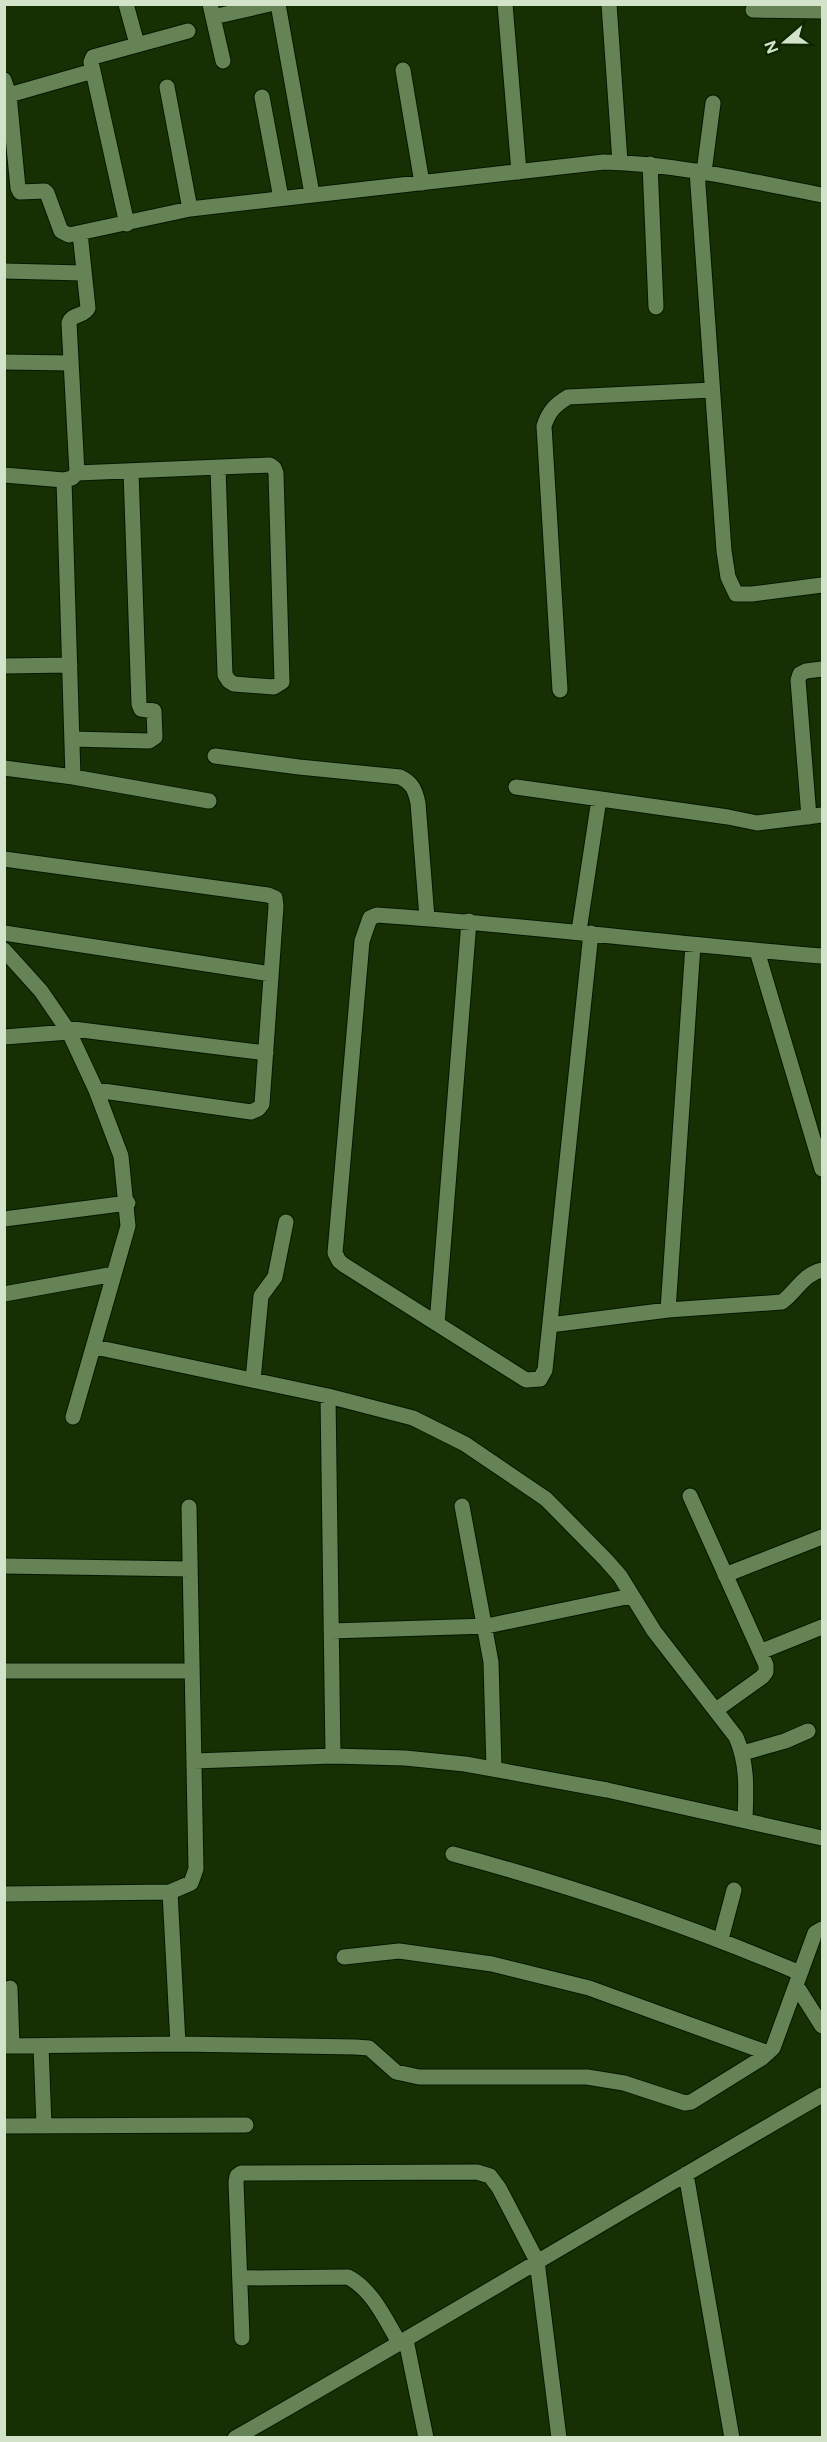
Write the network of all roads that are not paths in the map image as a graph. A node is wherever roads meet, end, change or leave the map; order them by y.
1 (126, 4) edge
2 (270, 4) edge
3 (278, 4) edge
4 (505, 4) edge
5 (609, 4) edge
6 (753, 10) dead end
7 (212, 11) edge
8 (822, 11) edge
9 (188, 31) dead end
10 (137, 44) junction
11 (222, 61) dead end
12 (404, 70) dead end
13 (93, 71) junction
14 (7, 87) edge
15 (167, 87) dead end
16 (262, 97) dead end
17 (713, 103) dead end
18 (620, 162) junction
19 (650, 164) junction
20 (700, 171) junction
21 (519, 172) junction
22 (422, 183) junction
23 (312, 194) junction
24 (822, 195) edge
25 (281, 198) junction
26 (190, 208) junction
27 (127, 224) junction
28 (80, 233) junction
29 (4, 271) edge
30 (83, 273) junction
31 (656, 308) dead end
32 (4, 362) edge
33 (70, 363) junction
34 (712, 390) junction
35 (218, 468) junction
36 (131, 471) junction
37 (4, 475) edge
38 (70, 477) junction
39 (822, 585) edge
40 (70, 665) junction
41 (4, 666) edge
42 (822, 669) edge
43 (560, 690) dead end
44 (72, 739) junction
45 (215, 756) dead end
46 (4, 768) edge
47 (73, 777) junction
48 (516, 787) dead end
49 (599, 799) junction
50 (209, 801) dead end
51 (816, 816) edge
52 (4, 859) edge
53 (427, 918) junction
54 (469, 921) junction
55 (585, 932) junction
56 (4, 933) edge
57 (693, 945) junction
58 (4, 950) edge
59 (757, 951) junction
60 (822, 956) edge
61 (271, 974) junction
62 (67, 1030) junction
63 (4, 1037) edge
64 (266, 1053) junction
65 (96, 1090) junction
66 (822, 1169) edge
67 (128, 1203) junction
68 (4, 1219) edge
69 (286, 1222) dead end
70 (822, 1270) edge
71 (114, 1274) junction
72 (4, 1294) edge
73 (668, 1310) junction
74 (437, 1324) junction
75 (550, 1325) junction
76 (95, 1347) junction
77 (253, 1380) junction
78 (328, 1396) junction
79 (73, 1417) dead end
80 (690, 1496) dead end
81 (462, 1506) dead end
82 (189, 1507) dead end
83 (822, 1537) edge
84 (4, 1566) edge
85 (190, 1569) junction
86 (725, 1575) junction
87 (631, 1596) junction
88 (483, 1626) junction
89 (822, 1627) edge
90 (331, 1631) junction
91 (760, 1652) junction
92 (4, 1671) edge
93 (192, 1671) junction
94 (716, 1710) junction
95 (808, 1731) dead end
96 (743, 1753) junction
97 (333, 1756) junction
98 (194, 1761) junction
99 (494, 1769) junction
100 (745, 1820) junction
101 (822, 1838) edge
102 (453, 1854) dead end
103 (734, 1890) dead end
104 (170, 1892) junction
105 (4, 1894) edge
106 (822, 1929) edge
107 (721, 1939) junction
108 (344, 1957) dead end
109 (798, 1979) junction
110 (10, 1988) dead end
111 (822, 2026) edge
112 (177, 2044) junction
113 (8, 2046) edge
114 (41, 2046) junction
115 (768, 2053) junction
116 (822, 2095) edge
117 (246, 2125) dead end
118 (44, 2126) junction
119 (4, 2127) edge
120 (686, 2174) junction
121 (537, 2261) junction
122 (241, 2278) junction
123 (242, 2338) dead end
124 (403, 2342) junction
125 (235, 2438) edge
126 (426, 2438) edge
127 (559, 2438) edge
128 (732, 2438) edge

1 - 10 street
2 - 7 street
3 - 23 street
4 - 21 street
5 - 18 street
6 - 8 street
7 - 11 street
9 - 10 street
10 - 13 street
12 - 22 street
13 - 14 street
13 - 27 street
14 - 28 street
15 - 26 street
16 - 25 street
17 - 20 street
18 - 19 street
18 - 21 street
19 - 20 street
19 - 31 street
20 - 24 street
20 - 34 street
21 - 22 street
22 - 23 street
23 - 25 street
25 - 26 street
26 - 27 street
27 - 28 street
28 - 30 street
29 - 30 street
30 - 33 street
32 - 33 street
33 - 38 street
34 - 39 street
34 - 43 street
35 - 35 street
35 - 36 street
36 - 38 street
36 - 44 street
37 - 38 street
38 - 40 street
40 - 41 street
40 - 44 street
42 - 51 street
44 - 47 street
45 - 53 street
46 - 47 street
47 - 50 street
48 - 49 street
49 - 51 street
49 - 55 street
52 - 61 street
53 - 54 street
53 - 74 street
54 - 55 street
54 - 74 street
55 - 57 street
55 - 75 street
56 - 61 street
57 - 59 street
57 - 73 street
58 - 62 street
59 - 60 street
59 - 66 street
61 - 64 street
62 - 63 street
62 - 64 street
62 - 65 street
64 - 65 street
65 - 67 street
67 - 68 street
67 - 71 street
69 - 77 street
70 - 73 street
71 - 72 street
71 - 76 street
73 - 75 street
74 - 75 street
76 - 77 street
76 - 79 street
77 - 78 street
78 - 87 street
78 - 90 street
80 - 86 street
81 - 88 street
82 - 85 street
83 - 86 street
84 - 85 street
85 - 93 street
86 - 91 street
87 - 88 street
87 - 94 street
88 - 90 street
88 - 99 street
89 - 91 street
90 - 97 street
91 - 94 street
92 - 93 street
93 - 98 street
94 - 96 street
95 - 96 street
96 - 100 street
97 - 98 street
97 - 99 street
98 - 104 street
99 - 100 street
100 - 101 street
102 - 107 street
103 - 107 street
104 - 105 street
104 - 112 street
106 - 109 street
107 - 109 street
108 - 115 street
109 - 111 street
109 - 115 street
110 - 113 street
112 - 114 street
112 - 115 street
113 - 114 street
114 - 118 street
116 - 120 street
117 - 118 street
118 - 119 street
120 - 121 street
120 - 128 street
121 - 122 street
121 - 124 street
121 - 127 street
122 - 123 street
122 - 124 street
124 - 125 street
124 - 126 street

